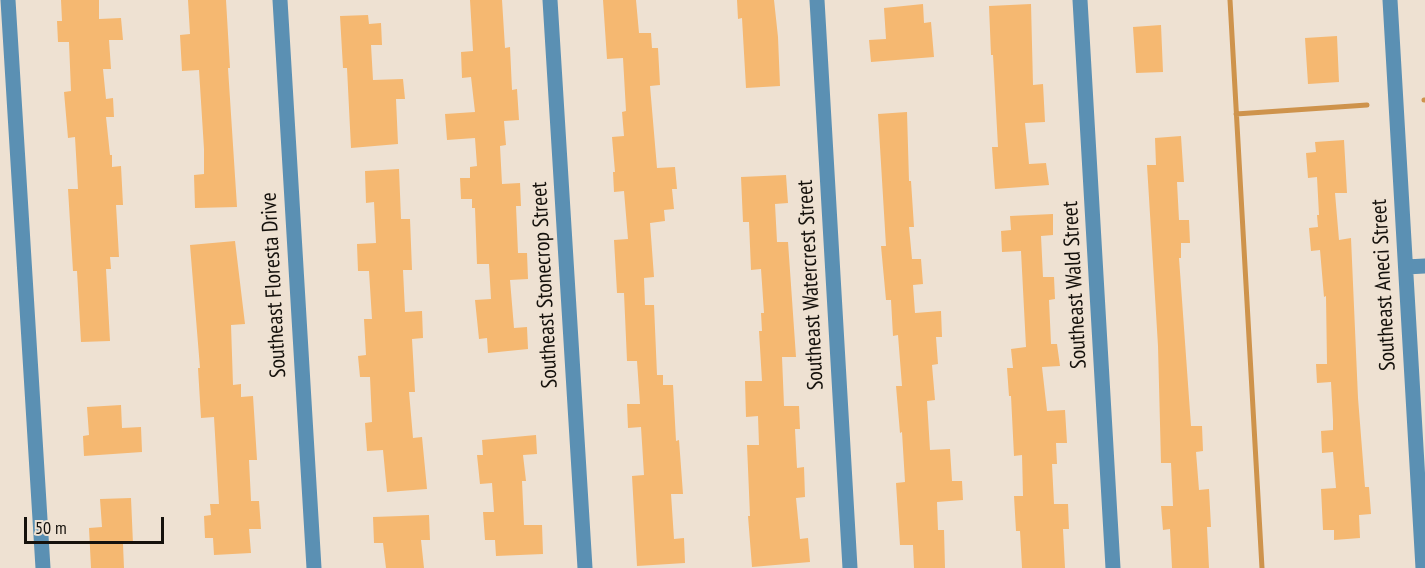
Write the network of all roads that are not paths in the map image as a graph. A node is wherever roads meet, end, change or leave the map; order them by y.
1 (8, 0) edge
2 (280, 0) edge
3 (550, 0) edge
4 (817, 0) edge
5 (1080, 0) edge
6 (1390, 0) edge
7 (1425, 266) edge
8 (1406, 267) junction
9 (1423, 545) edge
10 (43, 568) edge
11 (314, 568) edge
12 (585, 568) edge
13 (850, 568) edge
14 (1113, 568) edge
15 (1423, 568) edge

1 - 10 street
2 - 11 street, Southeast Floresta Drive
3 - 12 street, Southeast Stonecrop Street
4 - 13 street, Southeast Watercrest Street
5 - 14 street, Southeast Wald Street
6 - 8 street, Southeast Aneci Street
7 - 8 street
8 - 9 street, Southeast Aneci Street
9 - 15 street, Southeast Aneci Street

